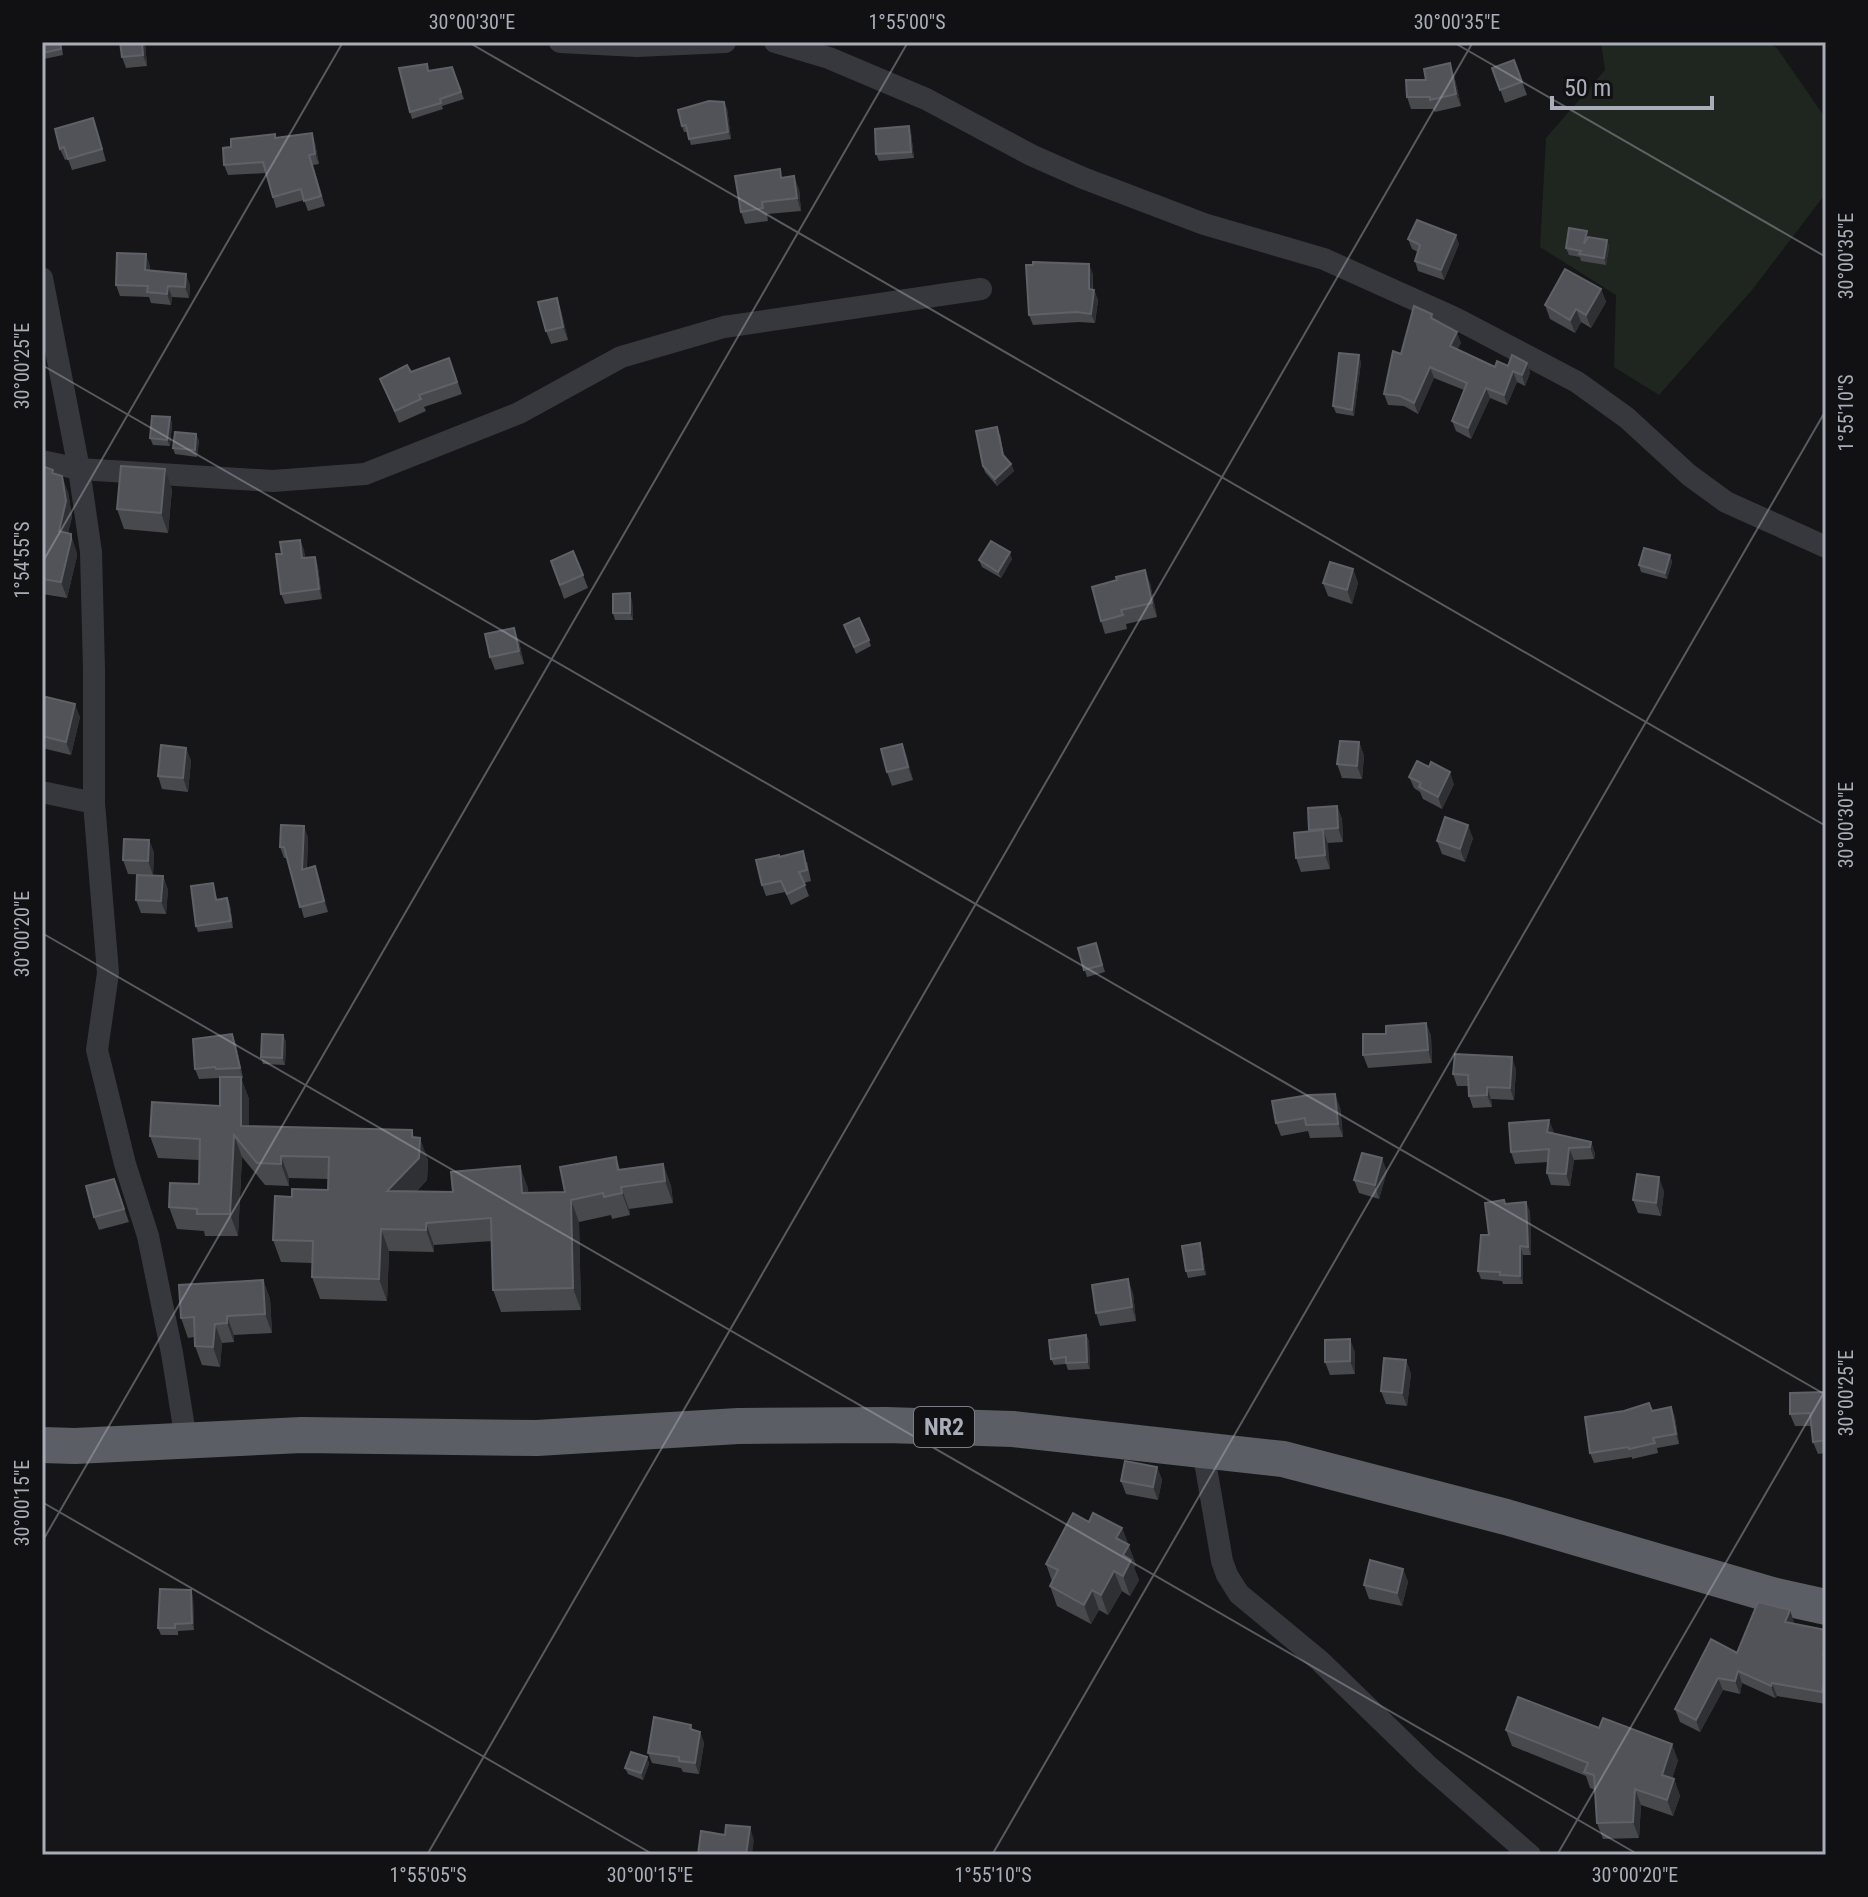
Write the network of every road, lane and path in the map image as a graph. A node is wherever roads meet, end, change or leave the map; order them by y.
1 (560, 42) edge
2 (725, 42) edge
3 (775, 42) edge
4 (42, 278) edge
5 (981, 289) dead end
6 (42, 461) edge
7 (79, 469) junction
8 (1826, 547) edge
9 (42, 792) edge
10 (94, 803) junction
11 (186, 1440) junction
12 (42, 1445) edge
13 (1203, 1450) junction
14 (1826, 1607) edge
15 (1530, 1855) edge

1 - 2 street
3 - 8 street
4 - 7 street
5 - 7 street
6 - 7 street
7 - 10 street
9 - 10 street
10 - 11 street
11 - 12 highway, NR2
11 - 13 highway, NR2
13 - 14 highway, NR2
13 - 15 street

